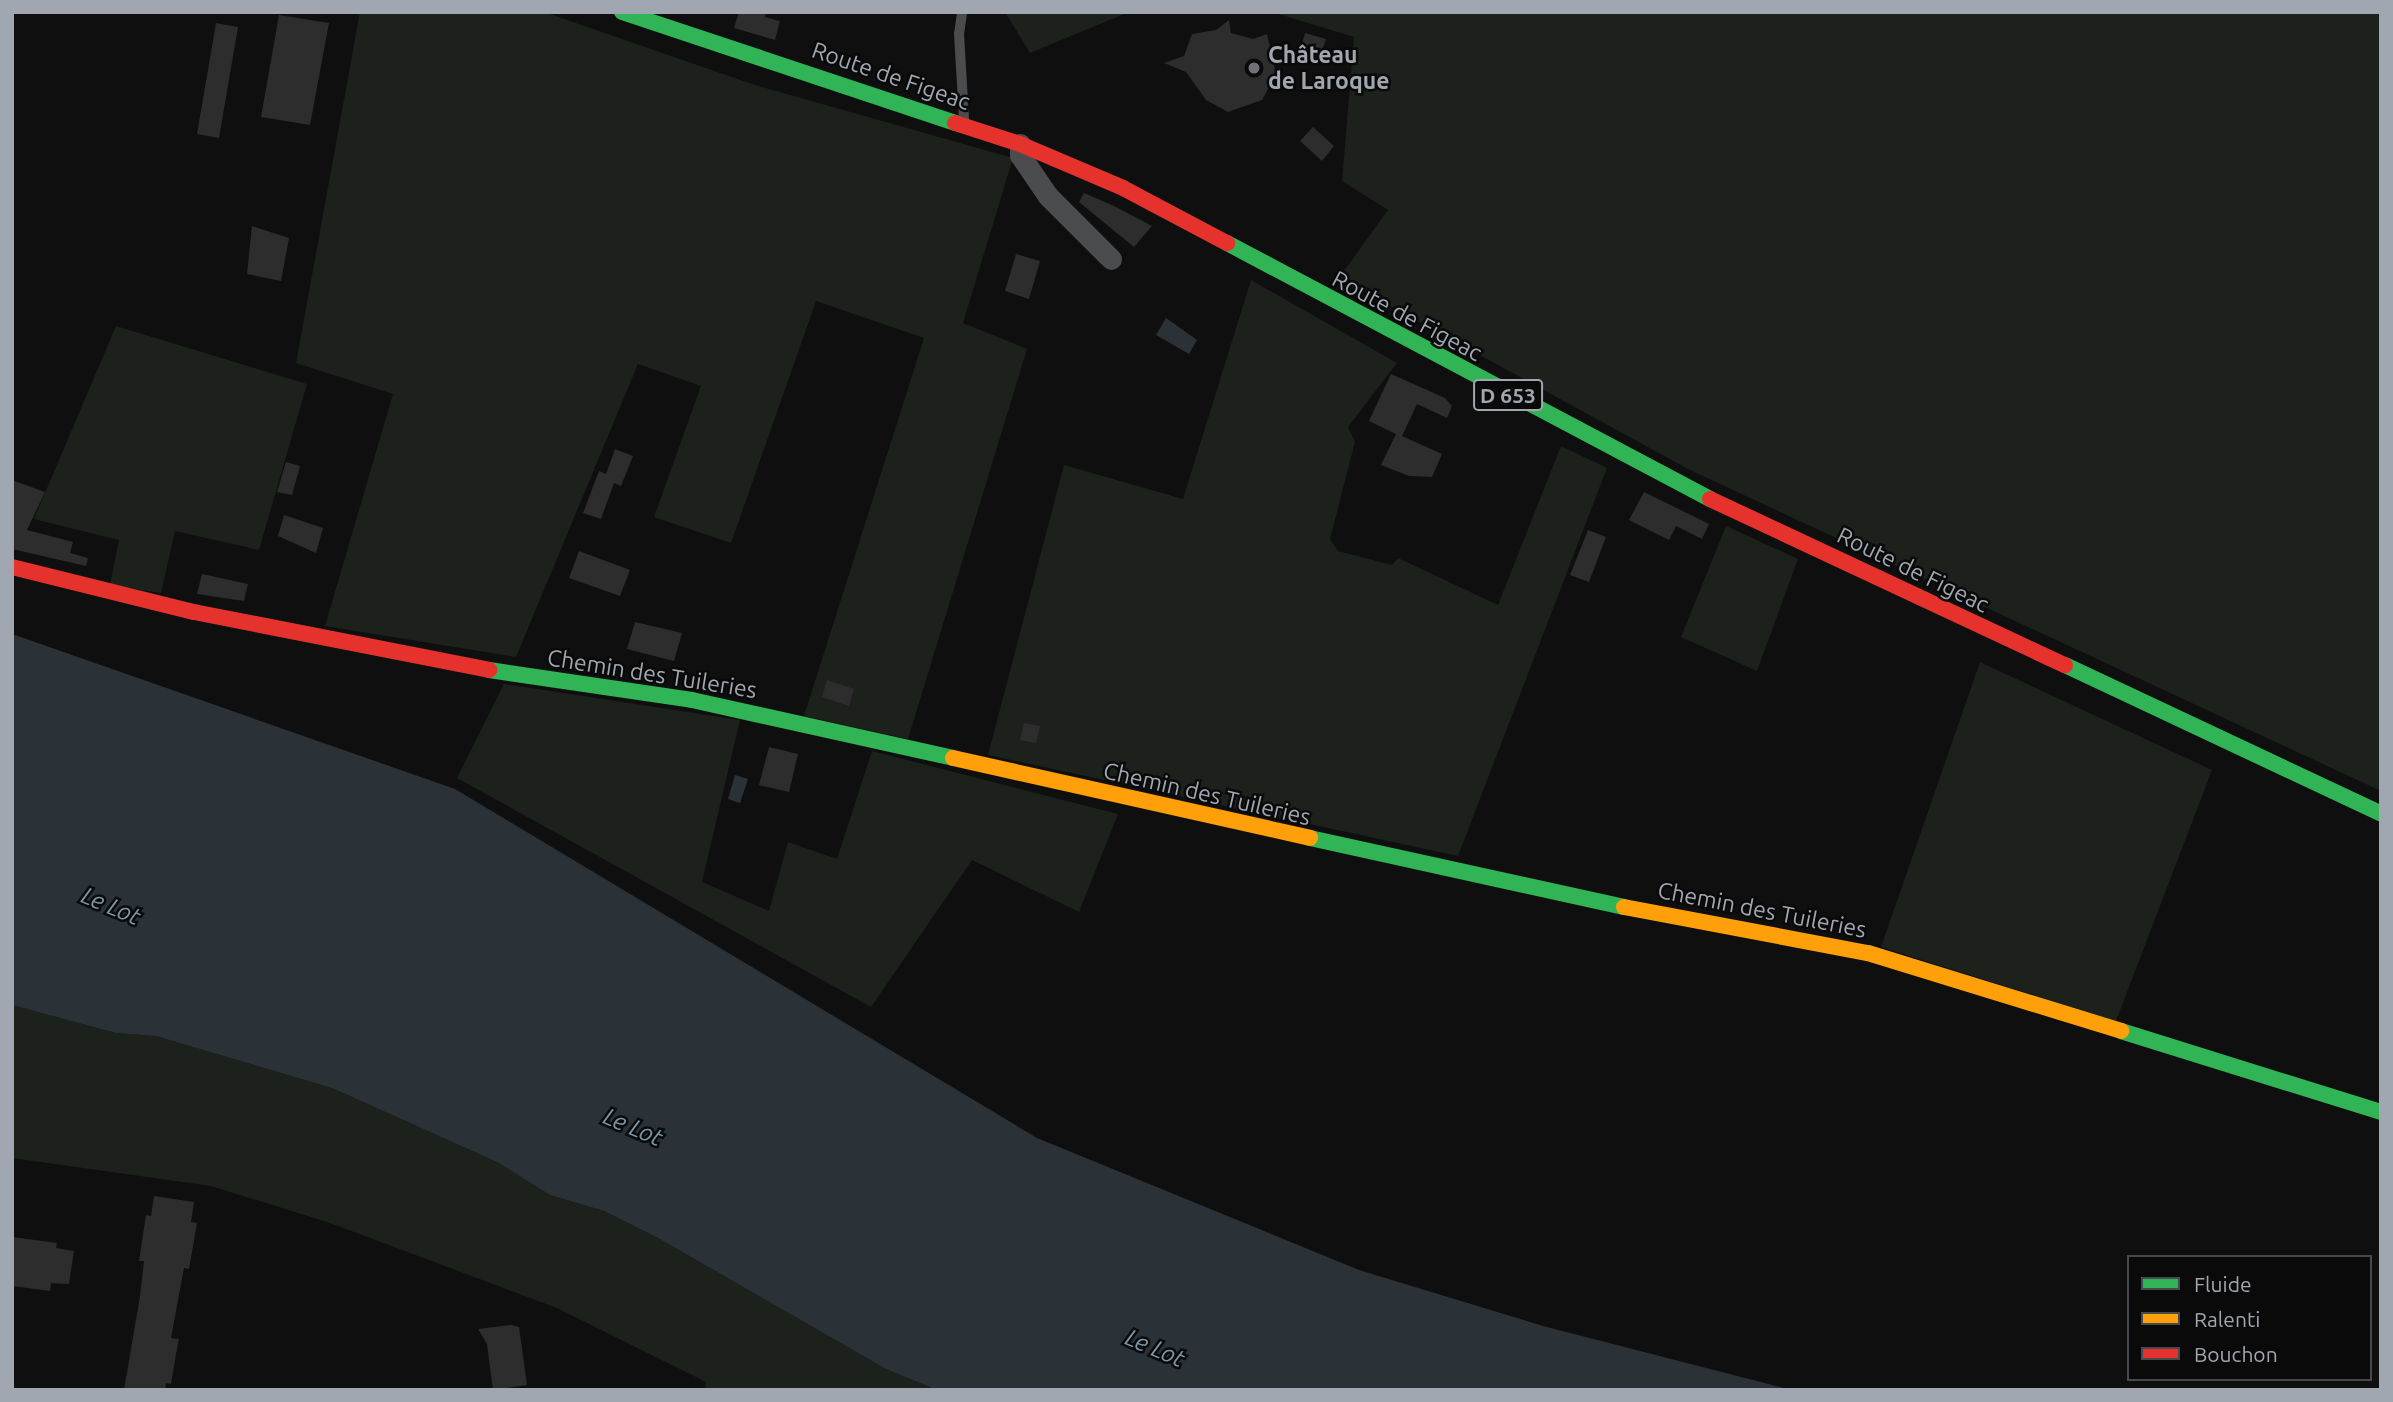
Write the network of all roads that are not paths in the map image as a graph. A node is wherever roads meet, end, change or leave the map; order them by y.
1 (622, 12) edge
2 (962, 13) edge
3 (964, 125) junction
4 (1020, 144) junction
5 (1111, 259) dead end
6 (12, 567) edge
7 (2381, 814) edge
8 (2381, 1112) edge

1 - 3 street, Route de Figeac / D 653
2 - 3 lane
3 - 4 street, Route de Figeac / D 653
4 - 5 street
4 - 7 street, Route de Figeac / D 653
6 - 8 street, Chemin des Tuileries

